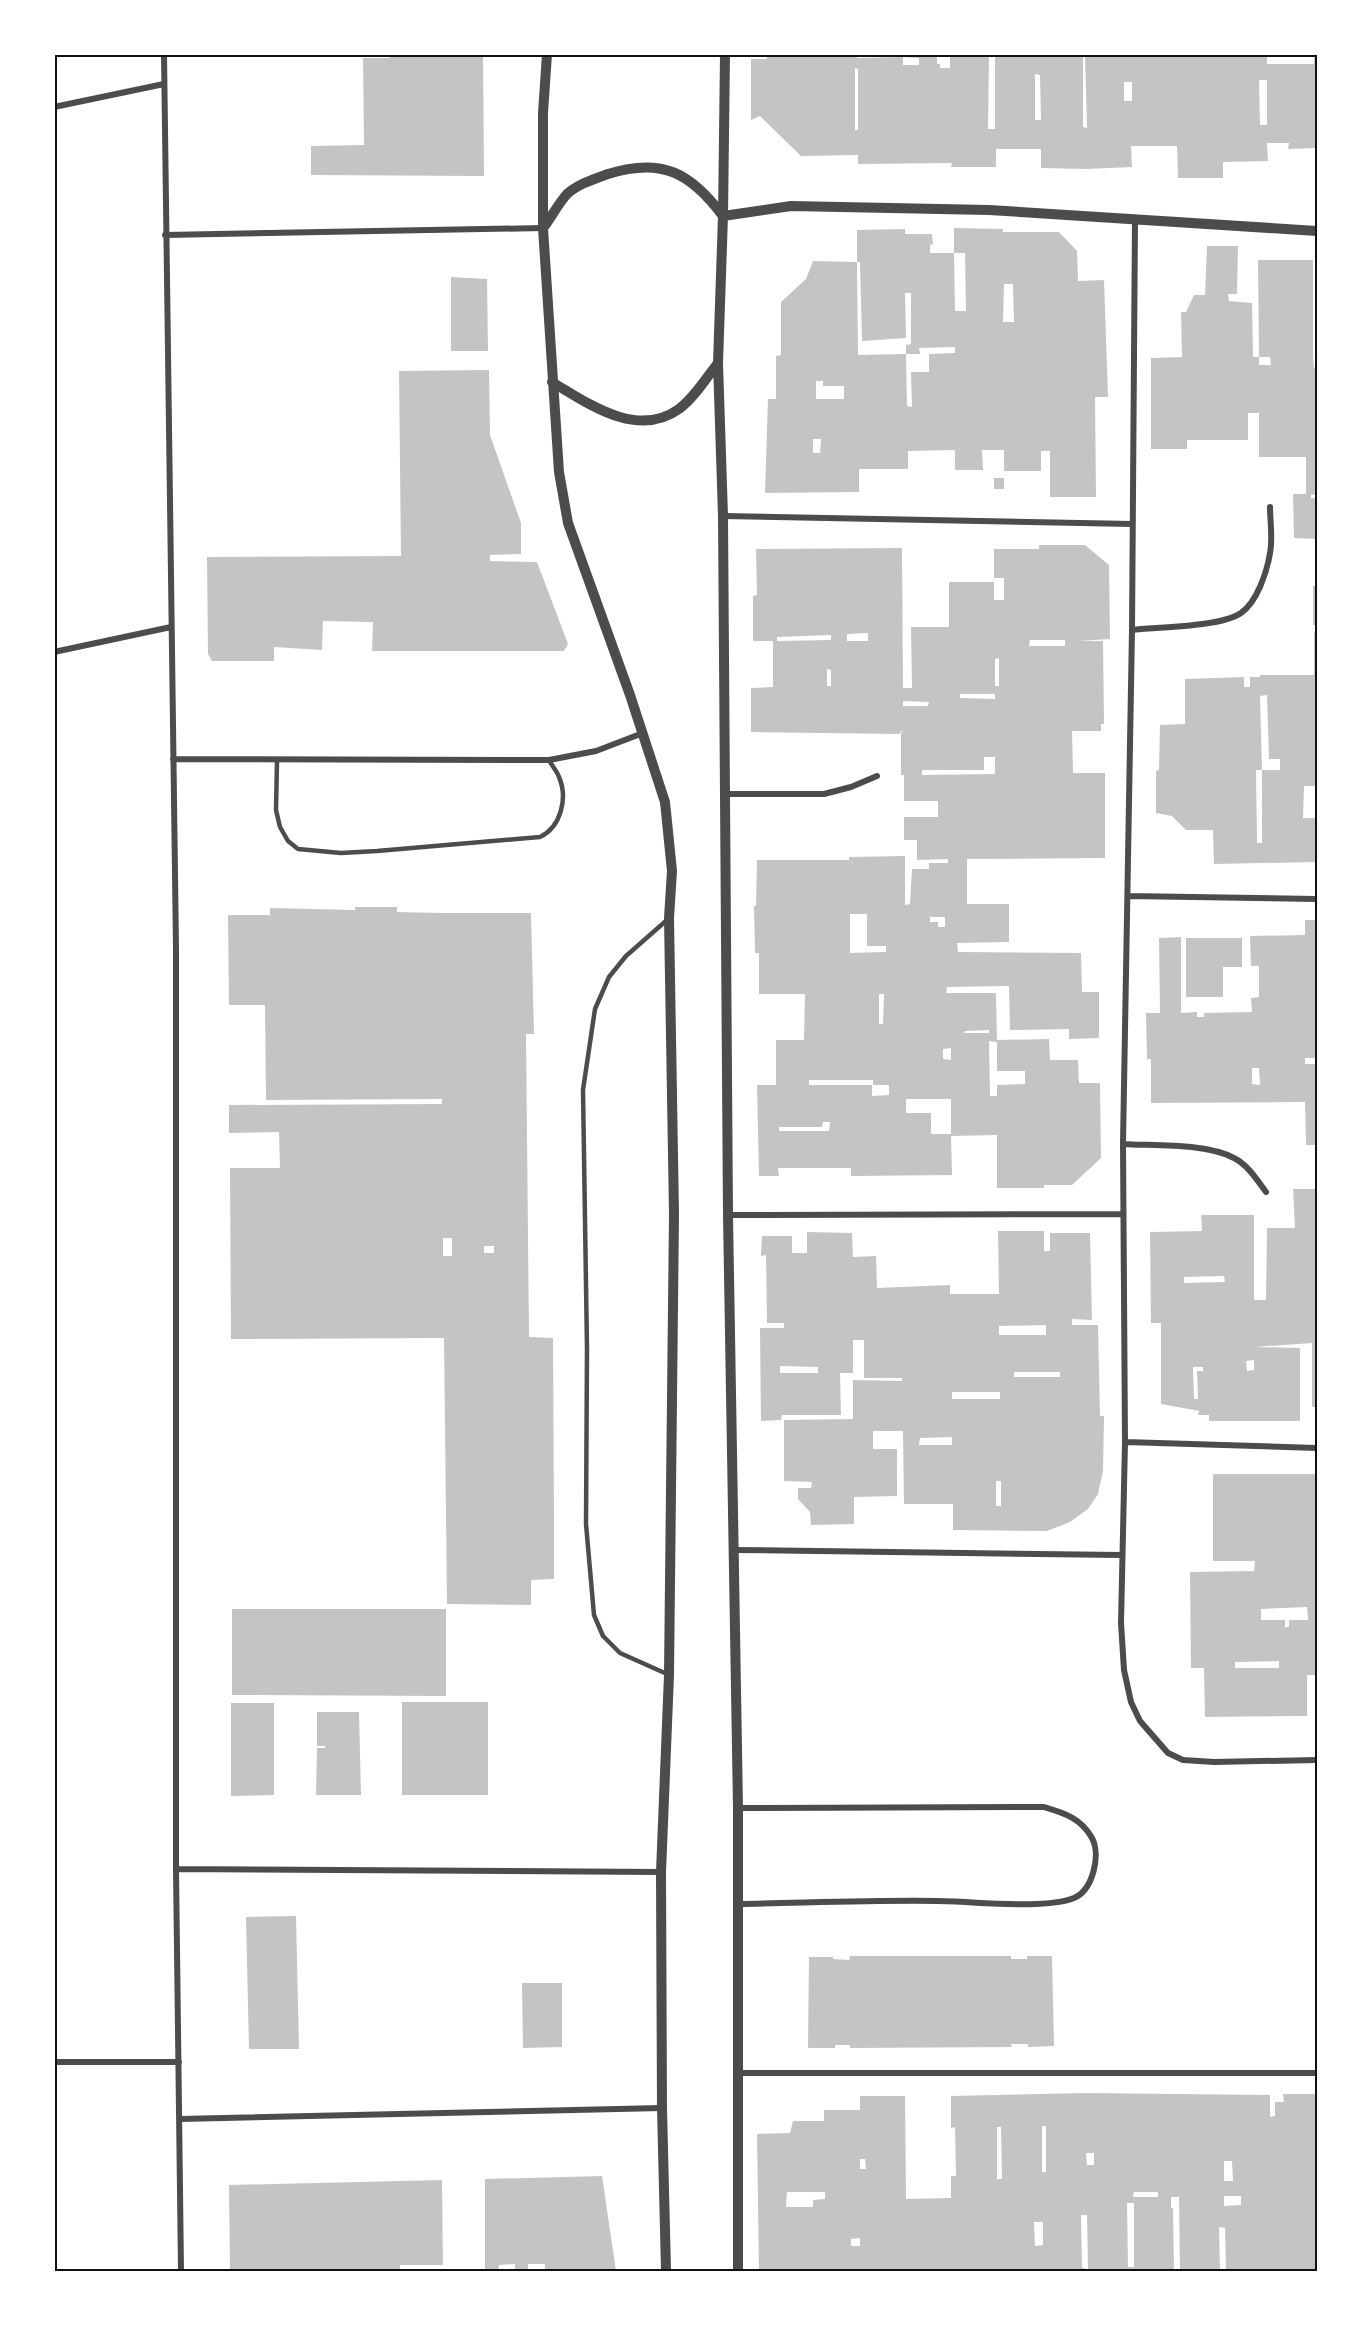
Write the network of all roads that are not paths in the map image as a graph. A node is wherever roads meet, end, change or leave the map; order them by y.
1 (164, 54) edge
2 (547, 54) edge
3 (725, 54) edge
4 (164, 84) junction
5 (54, 107) edge
6 (723, 216) junction
7 (1135, 219) junction
8 (543, 228) junction
9 (1317, 231) edge
10 (165, 235) junction
11 (718, 363) junction
12 (552, 382) junction
13 (1270, 507) dead end
14 (723, 516) junction
15 (1132, 524) junction
16 (171, 627) junction
17 (1132, 630) junction
18 (54, 652) edge
19 (643, 733) junction
20 (173, 759) junction
21 (549, 760) junction
22 (277, 761) junction
23 (877, 776) dead end
24 (726, 795) junction
25 (1128, 896) junction
26 (1317, 899) edge
27 (669, 918) junction
28 (1123, 1144) junction
29 (1266, 1192) dead end
30 (1122, 1214) junction
31 (728, 1215) junction
32 (1125, 1442) junction
33 (1317, 1448) edge
34 (735, 1550) junction
35 (1122, 1556) junction
36 (669, 1675) junction
37 (1317, 1760) edge
38 (738, 1808) junction
39 (176, 1869) junction
40 (661, 1872) junction
41 (736, 1904) junction
42 (54, 2062) edge
43 (179, 2062) junction
44 (736, 2073) junction
45 (1317, 2073) edge
46 (662, 2108) junction
47 (180, 2119) junction
48 (182, 2271) edge
49 (666, 2271) edge
50 (738, 2271) edge

1 - 4 street
2 - 8 street
3 - 6 street
4 - 5 street
4 - 10 street
6 - 7 street
6 - 8 street
6 - 11 street
7 - 9 street
7 - 15 street
8 - 10 street
8 - 12 street
10 - 16 street
11 - 12 street
11 - 14 street
12 - 19 street
13 - 17 street
14 - 15 street
14 - 24 street
15 - 17 street
16 - 18 street
16 - 20 street
17 - 25 street
19 - 21 street
19 - 27 street
20 - 22 street
20 - 39 street
21 - 22 street
21 - 22 lane
23 - 24 street
24 - 31 street
25 - 26 street
25 - 28 street
27 - 36 street
27 - 36 lane
28 - 29 street
28 - 30 street
30 - 31 street
30 - 32 street
31 - 34 street
32 - 33 street
32 - 35 street
34 - 35 street
34 - 38 street
35 - 37 street
36 - 40 street
38 - 41 street
38 - 41 street
39 - 40 street
39 - 43 street
40 - 46 street
41 - 44 street
42 - 43 street
43 - 47 street
44 - 45 street
44 - 50 street
46 - 47 street
46 - 49 street
47 - 48 street

